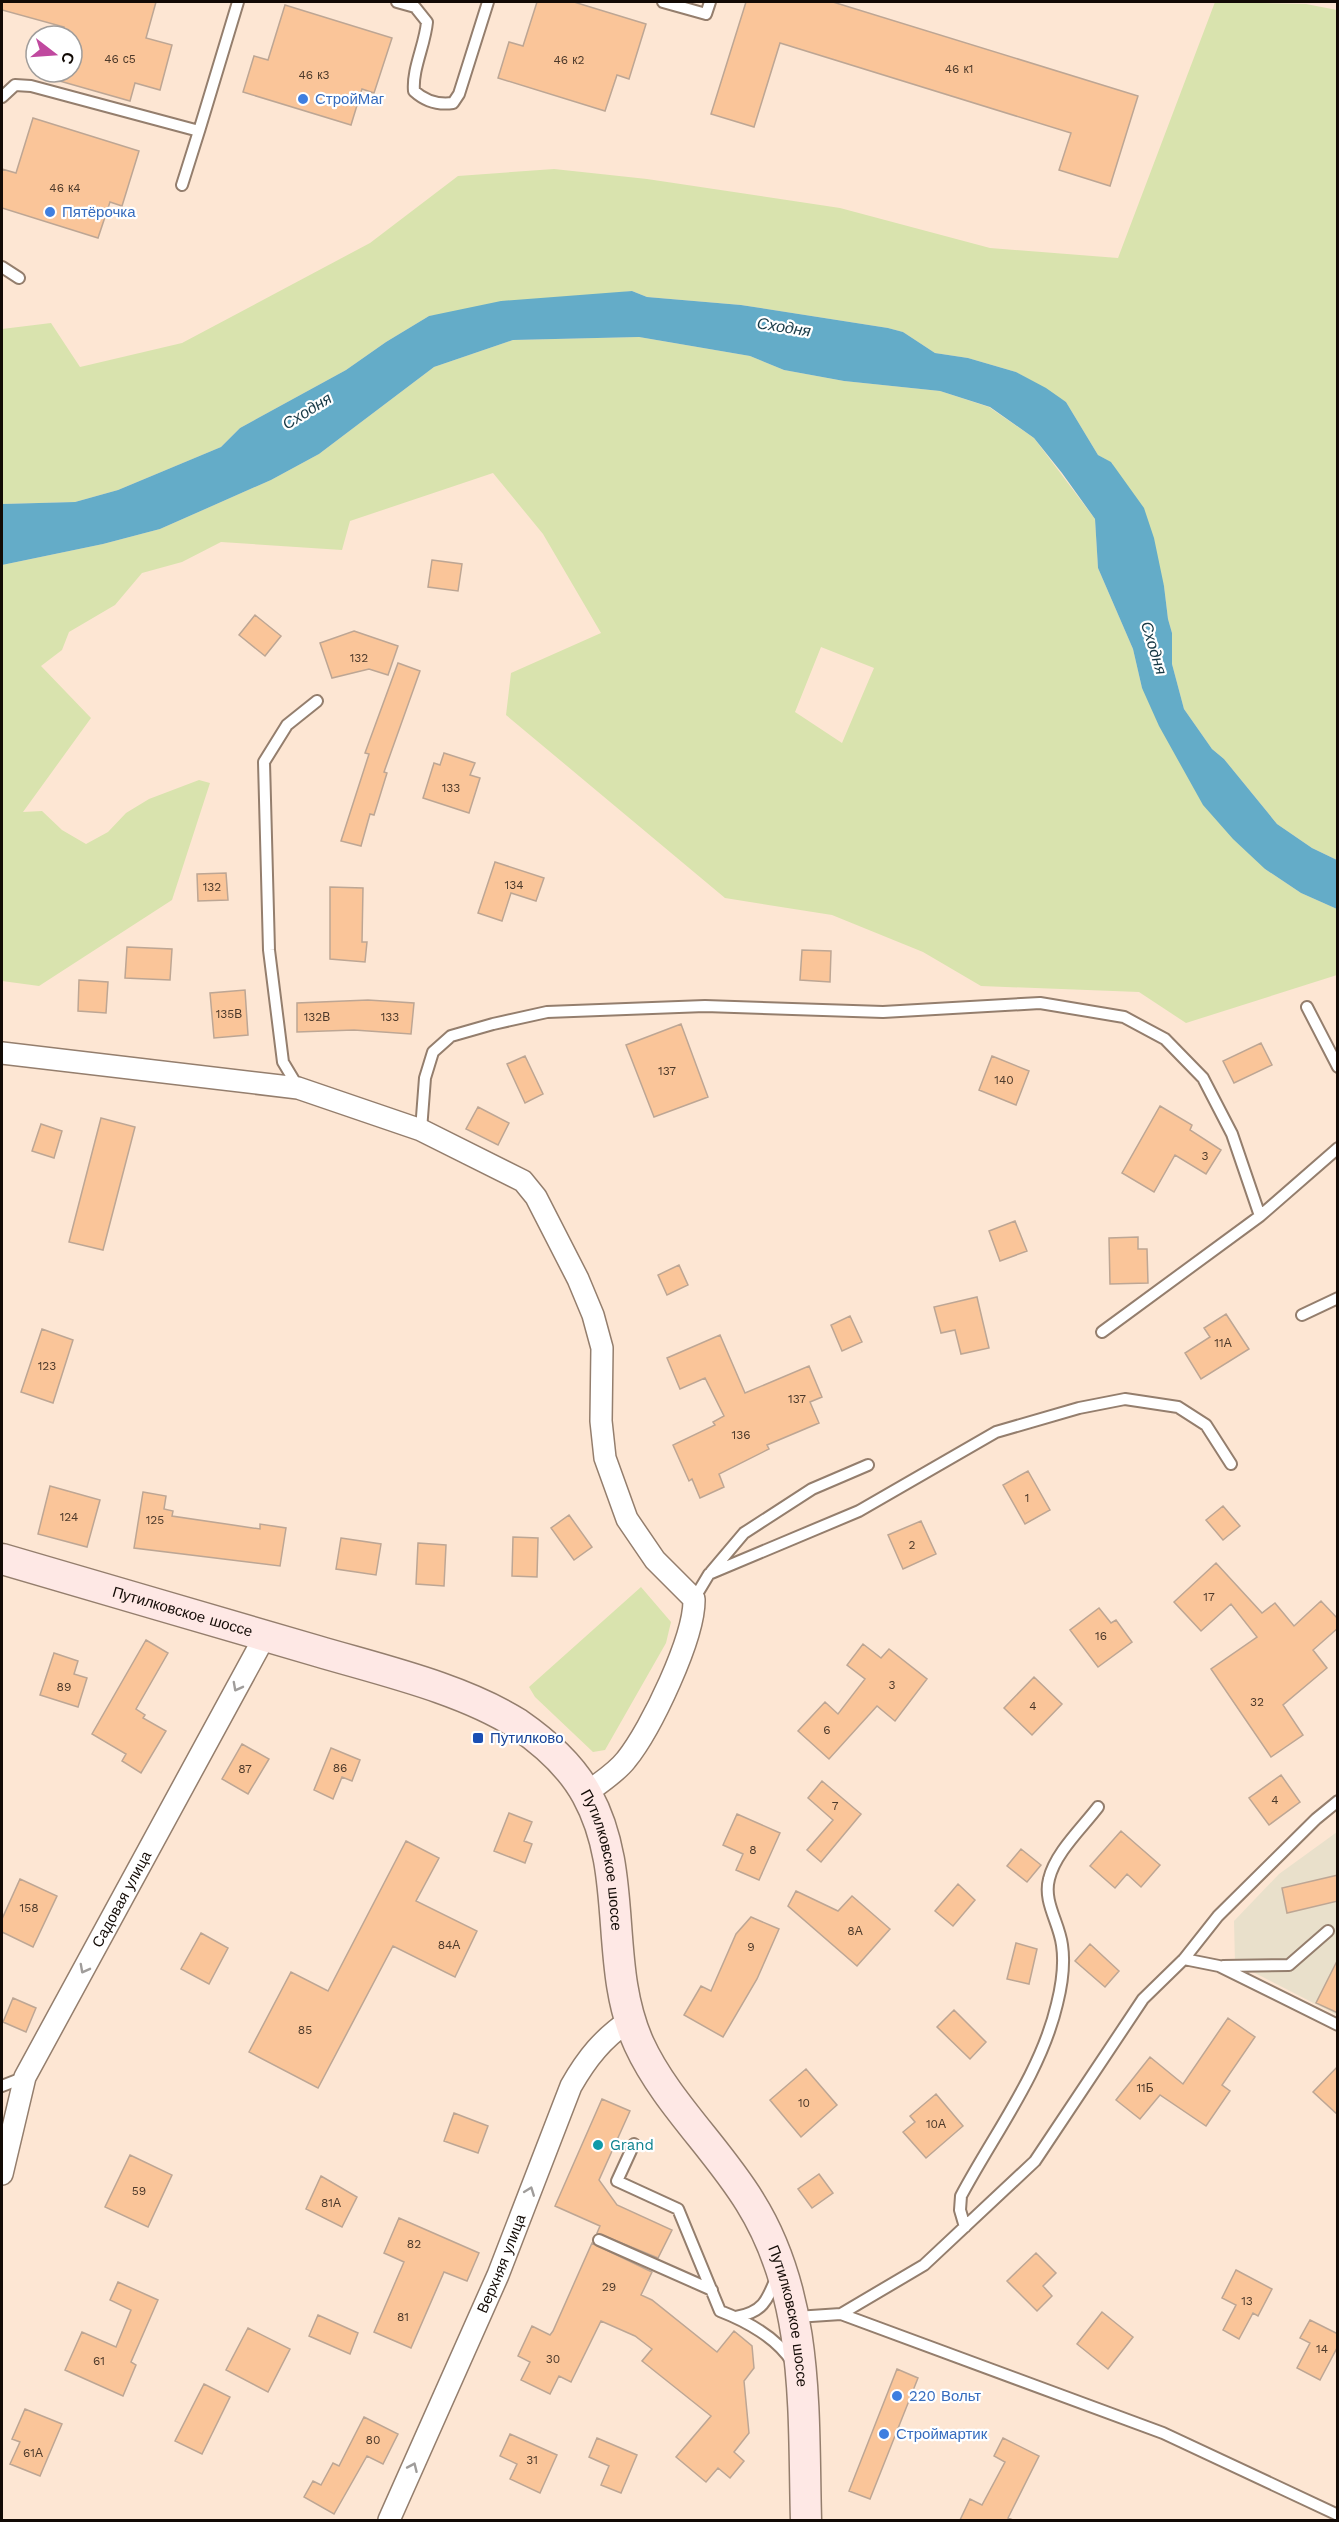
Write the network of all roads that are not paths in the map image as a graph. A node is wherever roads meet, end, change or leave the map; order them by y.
1 (238, 2) edge
2 (397, 2) edge
3 (488, 2) edge
4 (663, 2) edge
5 (710, 2) edge
6 (2, 97) edge
7 (198, 131) junction
8 (182, 185) dead end
9 (2, 267) edge
10 (19, 278) dead end
11 (317, 701) dead end
12 (1307, 1007) dead end
13 (2, 1053) edge
14 (1338, 1067) edge
15 (298, 1088) junction
16 (421, 1130) junction
17 (1338, 1148) edge
18 (1260, 1216) junction
19 (1338, 1298) edge
20 (1302, 1316) dead end
21 (1102, 1332) dead end
22 (1231, 1464) dead end
23 (868, 1465) dead end
24 (2, 1559) edge
25 (709, 1574) junction
26 (694, 1599) junction
27 (265, 1636) junction
28 (586, 1793) junction
29 (1338, 1801) edge
30 (1098, 1807) dead end
31 (1328, 1931) dead end
32 (1184, 1959) junction
33 (1220, 1966) junction
34 (630, 2020) junction
35 (1338, 2025) edge
36 (26, 2077) junction
37 (2, 2086) edge
38 (634, 2144) dead end
39 (2, 2174) edge
40 (964, 2227) junction
41 (599, 2240) dead end
42 (781, 2265) junction
43 (712, 2290) junction
44 (841, 2314) junction
45 (736, 2317) junction
46 (796, 2317) junction
47 (801, 2378) junction
48 (1338, 2515) edge
49 (389, 2520) edge
50 (806, 2520) edge

1 - 7 lane
2 - 3 lane
4 - 5 lane
6 - 7 lane
7 - 8 lane
9 - 10 lane
11 - 15 lane
12 - 14 lane
13 - 15 street
15 - 16 street
16 - 18 lane
16 - 26 street
17 - 18 lane
18 - 21 lane
19 - 20 lane
22 - 25 lane
23 - 25 lane
24 - 27 main road, Путилковское шоссе
25 - 26 lane
26 - 28 street
27 - 28 main road, Путилковское шоссе
27 -> 36 street, Садовая улица
28 - 34 main road, Путилковское шоссе
29 - 32 lane
30 - 40 lane
31 - 33 lane
32 - 33 lane
32 - 40 lane
33 - 35 lane
34 - 42 main road, Путилковское шоссе
49 -> 34 street, Верхняя улица
36 - 37 lane
36 - 39 street, Садовая улица
38 - 43 lane
40 - 44 lane
41 - 43 lane
42 - 45 lane
42 - 46 main road, Путилковское шоссе
43 - 45 lane
44 - 46 lane
44 - 48 lane
45 - 47 lane
46 - 47 main road, Путилковское шоссе
47 - 50 main road, Путилковское шоссе

